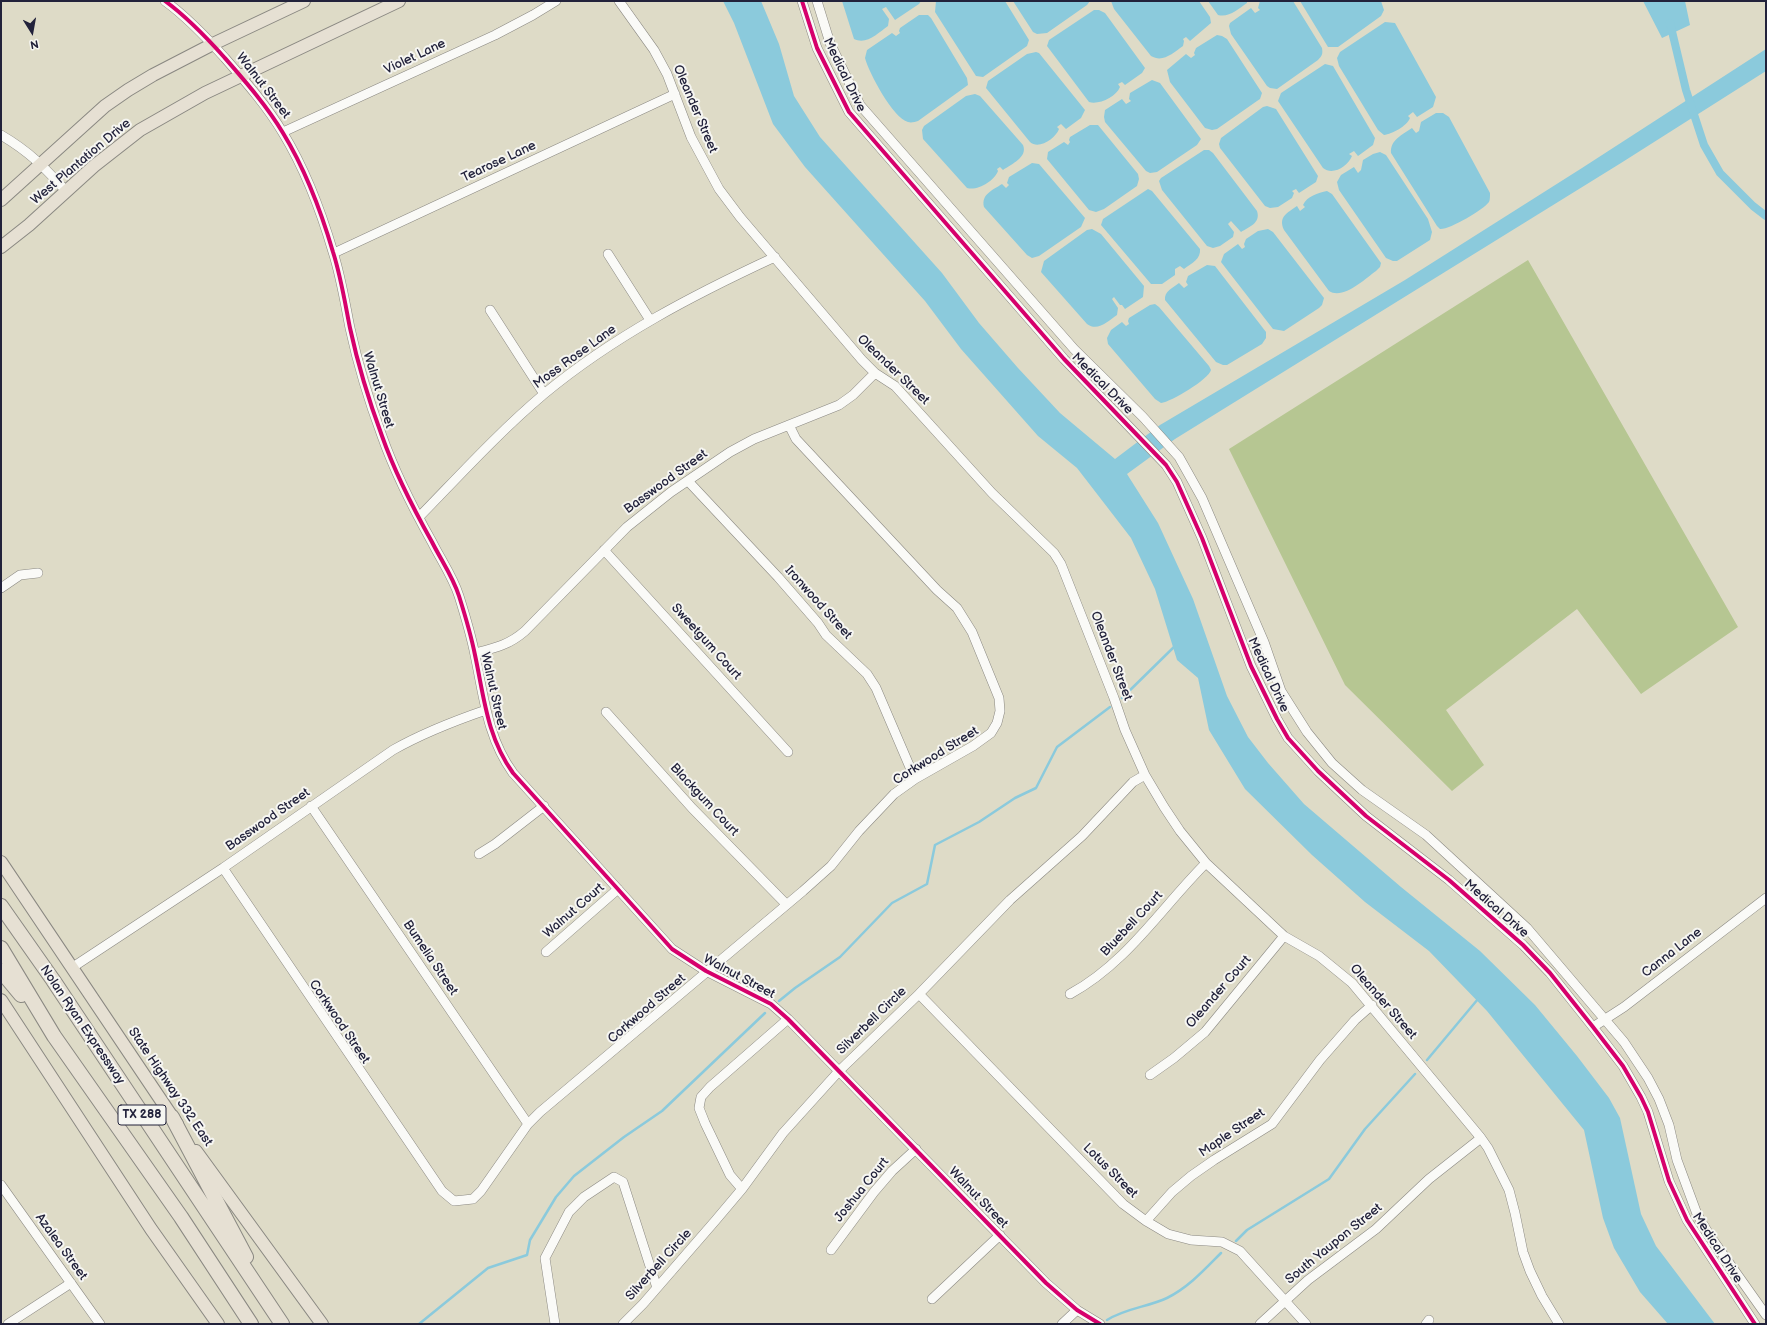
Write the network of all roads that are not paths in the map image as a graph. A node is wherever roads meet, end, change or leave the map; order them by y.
1 (165, 1) edge
2 (304, 1) edge
3 (399, 1) edge
4 (556, 1) edge
5 (619, 1) edge
6 (802, 1) edge
7 (817, 1) edge
8 (213, 44) junction
9 (241, 76) junction
10 (675, 94) junction
11 (283, 132) junction
12 (1, 135) edge
13 (42, 164) junction
14 (66, 191) junction
15 (1, 200) edge
16 (1, 247) edge
17 (334, 253) junction
18 (608, 254) dead end
19 (775, 257) junction
20 (490, 310) dead end
21 (650, 320) junction
22 (875, 373) junction
23 (544, 394) junction
24 (1141, 414) junction
25 (789, 425) junction
26 (1130, 426) junction
27 (688, 481) junction
28 (419, 517) junction
29 (604, 550) junction
30 (38, 573) dead end
31 (1, 588) edge
32 (474, 653) junction
33 (486, 710) junction
34 (606, 712) dead end
35 (788, 752) dead end
36 (1145, 775) junction
37 (914, 779) junction
38 (311, 806) junction
39 (544, 806) junction
40 (479, 854) dead end
41 (1, 862) edge
42 (1206, 863) junction
43 (222, 868) junction
44 (618, 889) junction
45 (1766, 898) edge
46 (786, 904) junction
47 (1, 906) edge
48 (1284, 936) junction
49 (1, 948) edge
50 (546, 952) dead end
51 (72, 967) junction
52 (1, 971) edge
53 (706, 971) junction
54 (919, 994) junction
55 (1070, 994) dead end
56 (1, 1000) edge
57 (1372, 1005) junction
58 (788, 1019) junction
59 (1606, 1019) junction
60 (1593, 1027) junction
61 (54, 1036) junction
62 (839, 1071) junction
63 (1150, 1075) dead end
64 (172, 1118) junction
65 (528, 1124) junction
66 (1481, 1138) junction
67 (916, 1149) junction
68 (1, 1185) edge
69 (742, 1189) junction
70 (1146, 1221) junction
71 (1000, 1235) junction
72 (831, 1250) dead end
73 (71, 1283) junction
74 (657, 1288) junction
75 (932, 1299) dead end
76 (1286, 1301) junction
77 (1077, 1310) junction
78 (1766, 1315) edge
79 (281, 1322) edge
80 (8, 1324) edge
81 (100, 1324) edge
82 (218, 1324) edge
83 (250, 1324) edge
84 (322, 1324) edge
85 (555, 1324) edge
86 (623, 1324) edge
87 (1062, 1324) edge
88 (1100, 1324) edge
89 (1260, 1324) edge
90 (1306, 1324) edge
91 (1559, 1324) edge
92 (1755, 1324) edge

1 - 8 street, Walnut Street
2 - 8 main road, West Plantation Drive
3 - 9 main road, West Plantation Drive
4 - 11 street, Violet Lane
5 - 10 street, Oleander Street
6 - 26 street, Medical Drive
7 - 24 street, Medical Drive
8 - 9 street, Walnut Street
8 - 13 main road, West Plantation Drive
9 - 11 street, Walnut Street
9 - 14 main road, West Plantation Drive
10 - 17 street, Tearose Lane
10 - 19 street, Oleander Street
11 - 17 street, Walnut Street
12 - 13 street
13 - 14 street
13 - 15 main road, West Plantation Drive
14 - 16 main road, West Plantation Drive
17 - 28 street, Walnut Street
18 - 21 street
19 - 21 street, Moss Rose Lane
19 - 22 street, Oleander Street
20 - 23 street
21 - 23 street, Moss Rose Lane
22 - 25 street, Basswood Street
22 - 36 street, Oleander Street
23 - 28 street, Moss Rose Lane
24 - 26 street, Medical Drive
24 - 59 street, Medical Drive
25 - 27 street, Basswood Street
25 - 37 street, Corkwood Street
26 - 60 street, Medical Drive
27 - 29 street, Basswood Street
27 - 37 street, Ironwood Street
28 - 32 street, Walnut Street
29 - 32 street, Basswood Street
29 - 35 street, Sweetgum Court
30 - 31 street
32 - 33 street, Walnut Street
33 - 38 street, Basswood Street
33 - 39 street, Walnut Street
34 - 46 street, Blackgum Court
36 - 42 street, Oleander Street
36 - 54 street, Silverbell Circle
37 - 46 street, Corkwood Street
38 - 43 street, Basswood Street
38 - 65 street, Bumelia Street
39 - 40 street
39 - 44 street, Walnut Street
41 - 51 main road, State Highway 332 East
42 - 48 street, Oleander Street
42 - 55 street, Bluebell Court
43 - 51 street, Basswood Street
43 - 65 street, Corkwood Street
44 - 50 street, Walnut Court
44 - 53 street, Walnut Street
45 - 59 street, Canna Lane
46 - 53 street, Corkwood Street
47 - 79 highway, Nolan Ryan Expressway / TX 288
48 - 57 street, Oleander Street
48 - 63 street, Oleander Court
49 - 61 highway, Nolan Ryan Expressway / TX 288
51 - 64 main road, State Highway 332 East
52 - 61 highway
53 - 58 street, Walnut Street
53 - 65 street, Corkwood Street
54 - 62 street, Silverbell Circle
54 - 70 street, Lotus Street
56 - 82 main road
57 - 66 street, Oleander Street
57 - 70 street, Maple Street
58 - 62 street, Walnut Street
58 - 69 street
59 - 60 street, Canna Lane
59 - 78 street, Medical Drive
60 - 92 street, Medical Drive
61 - 83 highway, Nolan Ryan Expressway / TX 288
62 - 67 street, Walnut Street
62 - 69 street, Silverbell Circle
64 - 79 highway
64 - 84 main road, State Highway 332 East
66 - 76 street, South Yaupon Street
66 - 91 street, Oleander Street
67 - 71 street, Walnut Street
67 - 72 street, Joshua Court
68 - 73 street, Azalea Street
69 - 74 street, Silverbell Circle
70 - 76 street, Lotus Street
71 - 75 street
71 - 77 street, Walnut Street
73 - 80 street
73 - 81 street, Azalea Street
74 - 85 street
74 - 86 street, Silverbell Circle
76 - 89 street, South Yaupon Street
76 - 90 street, Lotus Street
77 - 87 street
77 - 88 street, Walnut Street

